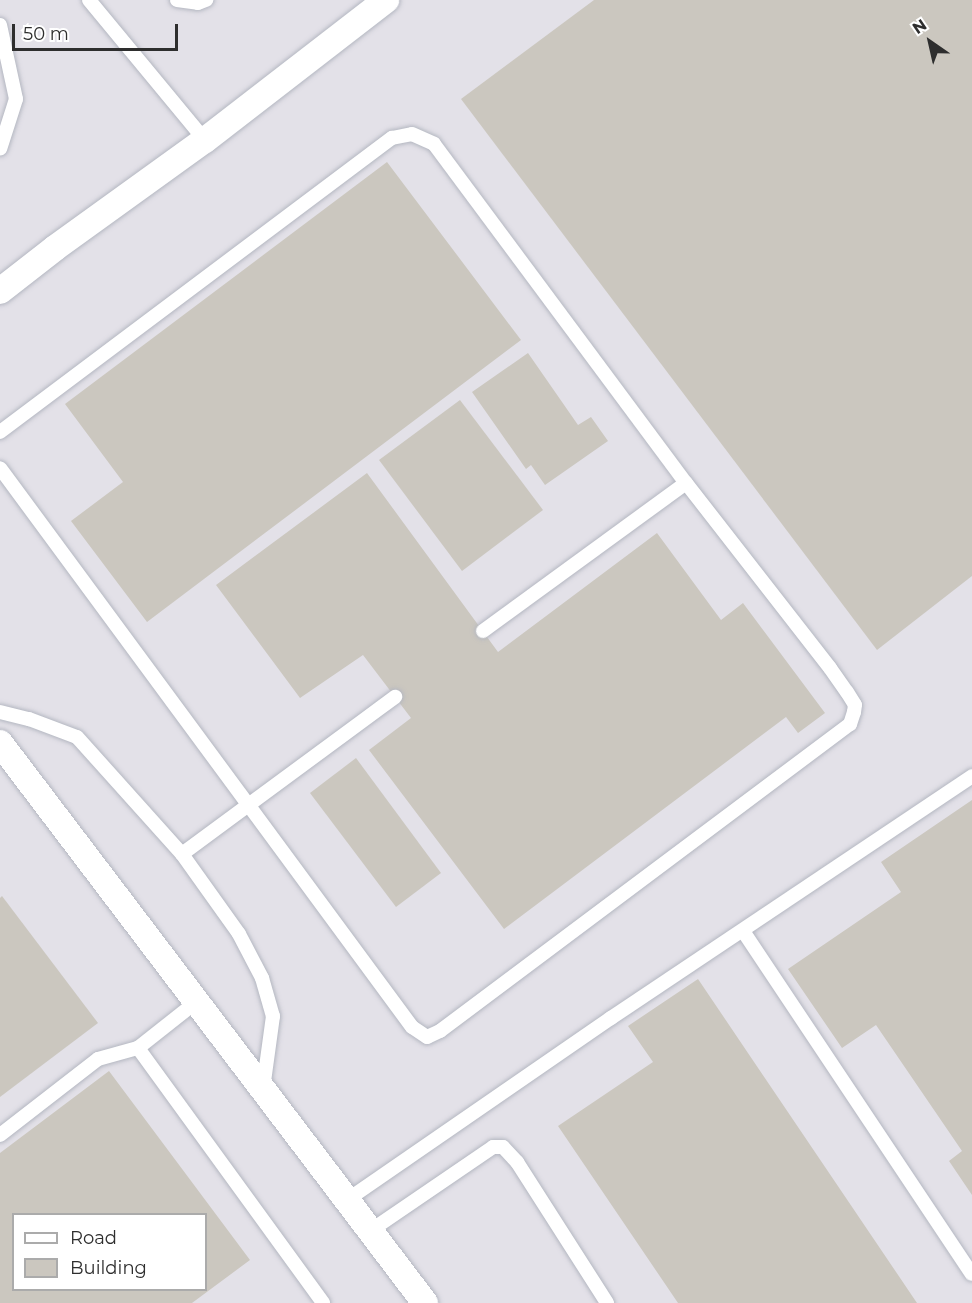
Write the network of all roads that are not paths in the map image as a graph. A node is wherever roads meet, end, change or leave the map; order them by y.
1 (177, 0) edge
2 (206, 0) edge
3 (387, 0) edge
4 (94, 1) edge
5 (0, 24) edge
6 (205, 140) junction
7 (0, 149) edge
8 (0, 291) edge
9 (0, 432) edge
10 (0, 468) edge
11 (686, 483) junction
12 (483, 631) dead end
13 (395, 697) dead end
14 (0, 712) edge
15 (0, 743) edge
16 (972, 776) edge
17 (250, 804) junction
18 (182, 854) junction
19 (743, 931) junction
20 (196, 1002) junction
21 (138, 1048) junction
22 (262, 1090) junction
23 (0, 1135) edge
24 (347, 1200) junction
25 (370, 1231) junction
26 (972, 1274) edge
27 (323, 1303) edge
28 (425, 1303) edge
29 (607, 1303) edge

1 - 2 lane
3 - 6 street
4 - 6 lane
5 - 7 lane
6 - 8 street
9 - 11 lane
10 - 17 lane
11 - 12 lane
11 - 17 lane
13 - 17 lane
14 - 18 lane
15 - 20 street
16 - 19 lane
17 - 18 lane
18 - 22 lane
19 - 24 lane
19 - 26 lane
20 - 21 lane
20 - 22 street
21 - 23 lane
21 - 27 lane
22 - 24 street
24 - 25 street
25 - 28 street
25 - 29 lane

